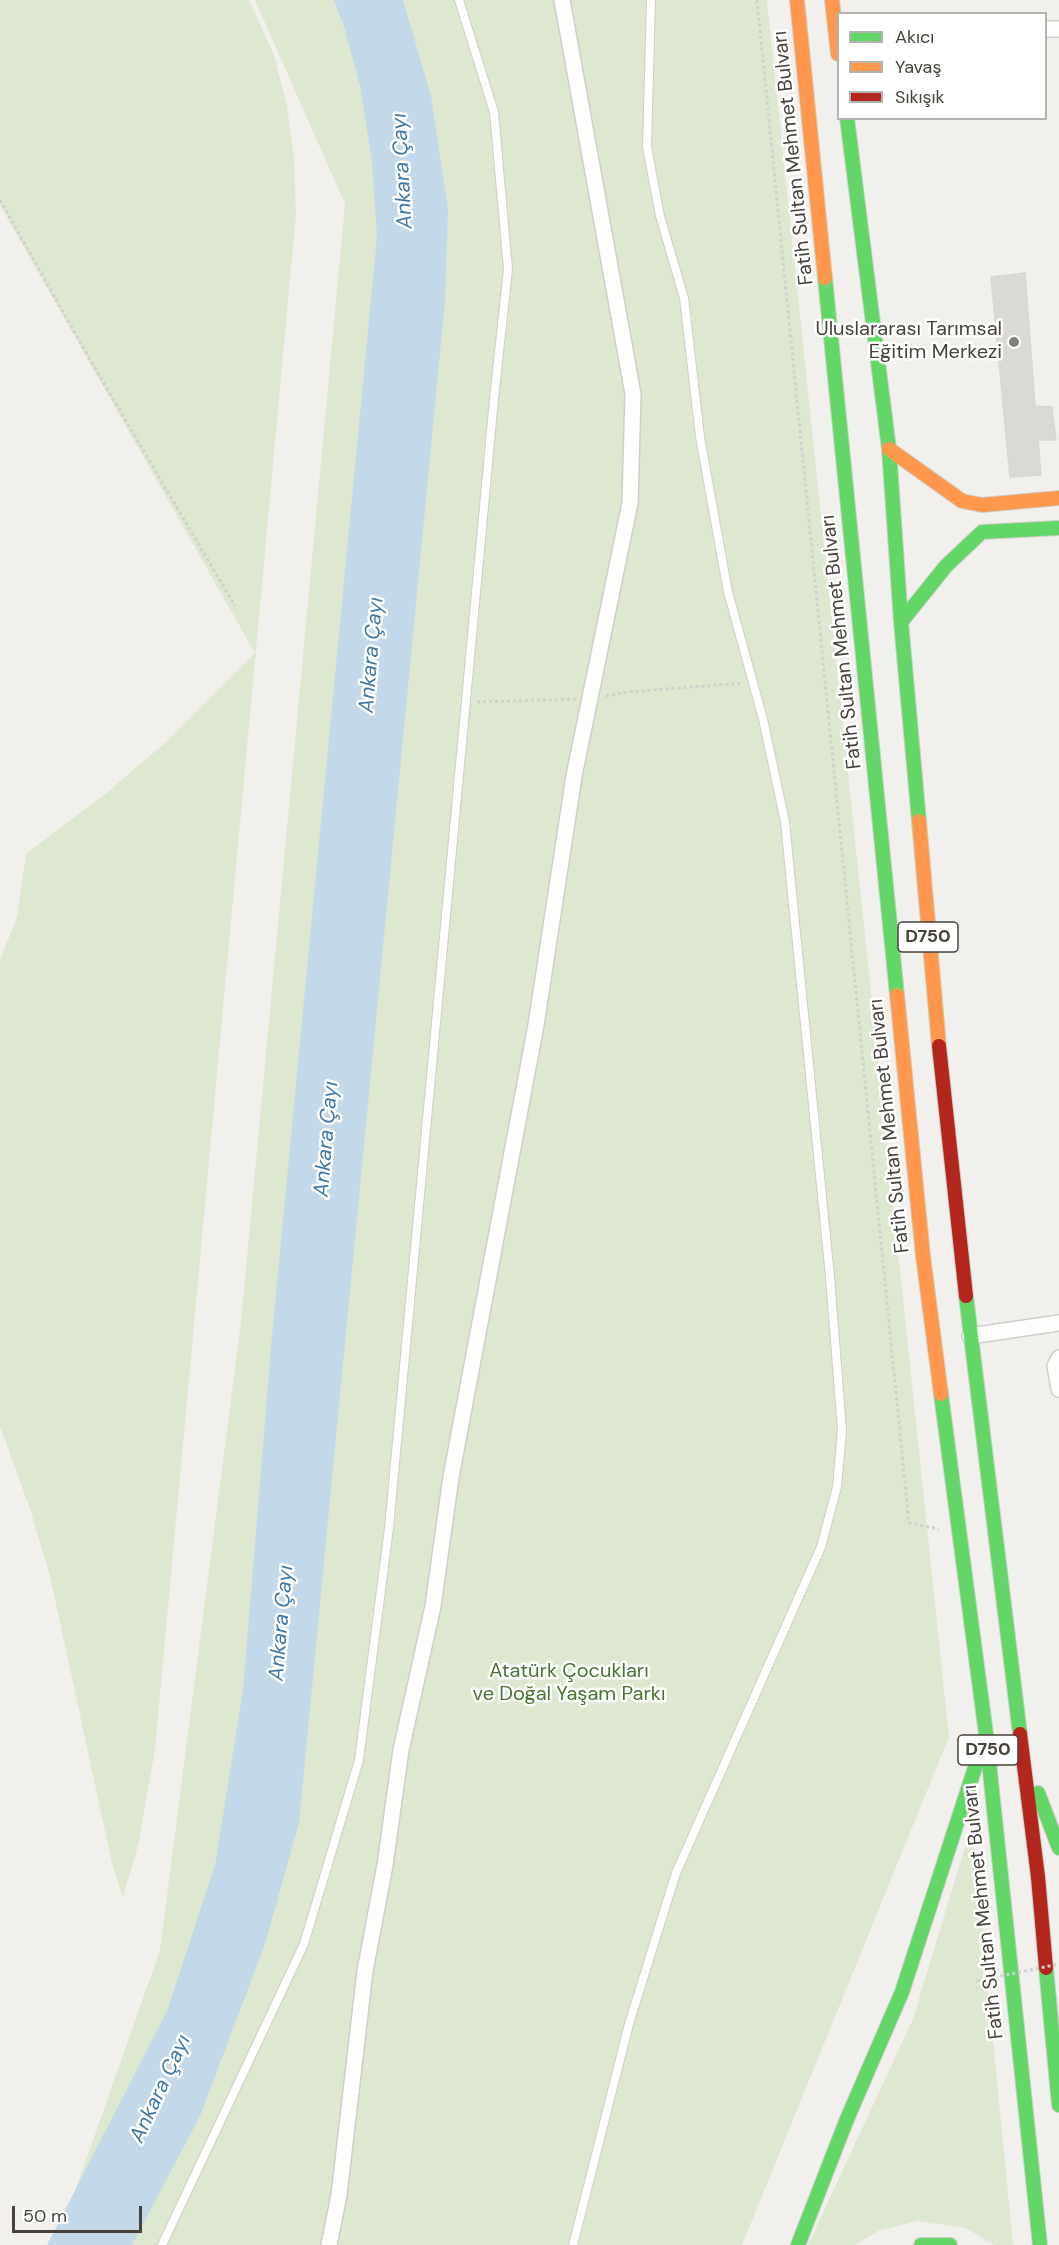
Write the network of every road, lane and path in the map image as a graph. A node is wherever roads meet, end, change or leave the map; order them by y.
1 (459, 0) edge
2 (562, 0) edge
3 (651, 0) edge
4 (757, 0) edge
5 (798, 0) edge
6 (832, 0) edge
7 (837, 24) edge
8 (847, 120) edge
9 (0, 200) edge
10 (889, 449) junction
11 (1059, 498) edge
12 (982, 506) junction
13 (1059, 528) edge
14 (982, 532) junction
15 (235, 606) dead end
16 (901, 622) junction
17 (753, 682) junction
18 (590, 699) junction
19 (466, 702) junction
20 (1059, 1323) edge
21 (970, 1336) junction
22 (1059, 1358) edge
23 (1059, 1389) edge
24 (959, 1534) junction
25 (986, 1734) junction
26 (1024, 1754) junction
27 (1059, 1848) edge
28 (1059, 1964) edge
29 (977, 1981) dead end
30 (1059, 2105) edge
31 (162, 2245) edge
32 (329, 2245) edge
33 (573, 2245) edge
34 (798, 2245) edge
35 (921, 2245) edge
36 (950, 2245) edge
37 (1040, 2245) edge

1 - 19 lane
2 - 18 street
3 - 17 lane
4 - 24 path
5 - 24 main road, Fatih Sultan Mehmet Bulvarı / D750
6 - 7 main road
8 - 10 main road, D750
9 - 15 path
10 - 12 main road
10 - 16 main road, D750
11 - 12 main road
12 - 14 main road
13 - 14 main road
14 - 16 main road
16 - 21 main road, D750
17 - 18 path
17 - 33 lane
18 - 19 path
18 - 32 street
19 - 31 lane
20 - 21 street
21 - 26 main road, D750
22 - 23 street
24 - 25 main road, Fatih Sultan Mehmet Bulvarı / D750
25 - 34 main road
25 - 37 main road, Fatih Sultan Mehmet Bulvarı / D750
26 - 27 main road
26 - 30 main road, D750
28 - 29 path, bridge
35 - 36 main road

